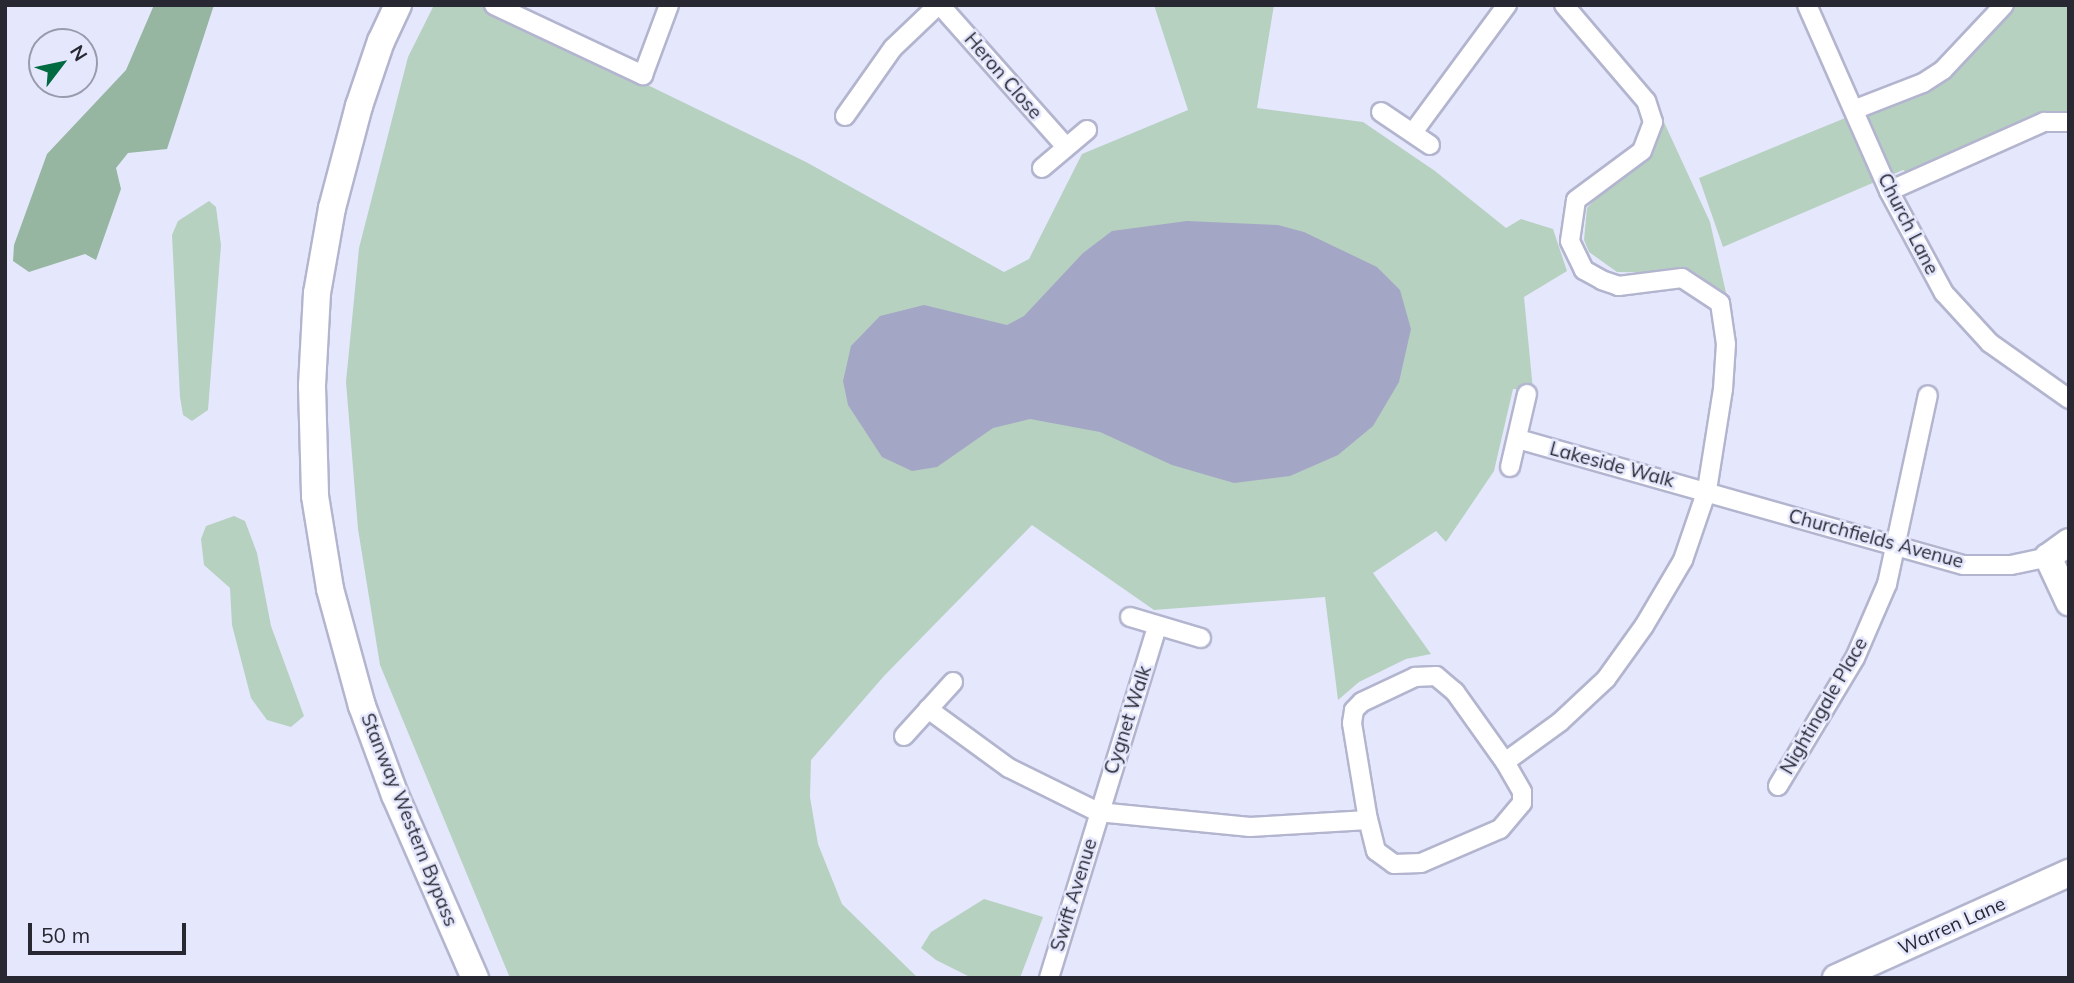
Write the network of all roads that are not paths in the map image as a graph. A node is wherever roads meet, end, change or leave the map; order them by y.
1 (398, 5) edge
2 (494, 5) edge
3 (670, 5) edge
4 (939, 5) edge
5 (1507, 5) edge
6 (1564, 5) edge
7 (1807, 5) edge
8 (2004, 5) edge
9 (1856, 109) junction
10 (1381, 112) dead end
11 (845, 116) dead end
12 (2069, 122) edge
13 (1087, 130) dead end
14 (1413, 131) junction
15 (1430, 145) dead end
16 (1065, 146) junction
17 (1042, 168) dead end
18 (1889, 191) junction
19 (1527, 394) dead end
20 (1928, 395) dead end
21 (2069, 399) edge
22 (1518, 439) junction
23 (1510, 467) dead end
24 (1707, 490) junction
25 (1898, 548) junction
26 (2059, 549) edge
27 (2069, 602) edge
28 (1130, 617) dead end
29 (1157, 628) junction
30 (1201, 638) dead end
31 (953, 682) dead end
32 (928, 709) junction
33 (904, 736) dead end
34 (1505, 762) junction
35 (1779, 786) dead end
36 (1098, 812) junction
37 (1368, 820) junction
38 (2069, 873) edge
39 (475, 978) edge
40 (1049, 978) edge
41 (1836, 978) edge

1 - 39 street, Stanway Western Bypass
2 - 3 street
4 - 11 street
4 - 16 street, Heron Close
5 - 14 street
6 - 24 street
7 - 9 street, Church Lane
8 - 9 street
9 - 18 street, Church Lane
10 - 14 street
12 - 18 street
13 - 16 street
14 - 15 street
16 - 17 street
18 - 21 street, Church Lane
19 - 22 street
20 - 25 street, Nightingale Place
22 - 23 street
22 - 24 street, Lakeside Walk
24 - 25 street, Churchfields Avenue
24 - 34 street
25 - 26 street, Churchfields Avenue
25 - 35 street, Nightingale Place
26 - 27 street
28 - 29 street
29 - 30 street
29 - 36 street, Cygnet Walk
31 - 32 street
32 - 33 street
32 - 36 street
34 - 37 street
34 - 37 street
36 - 37 street
36 - 40 street, Swift Avenue
38 - 41 street, Warren Lane

